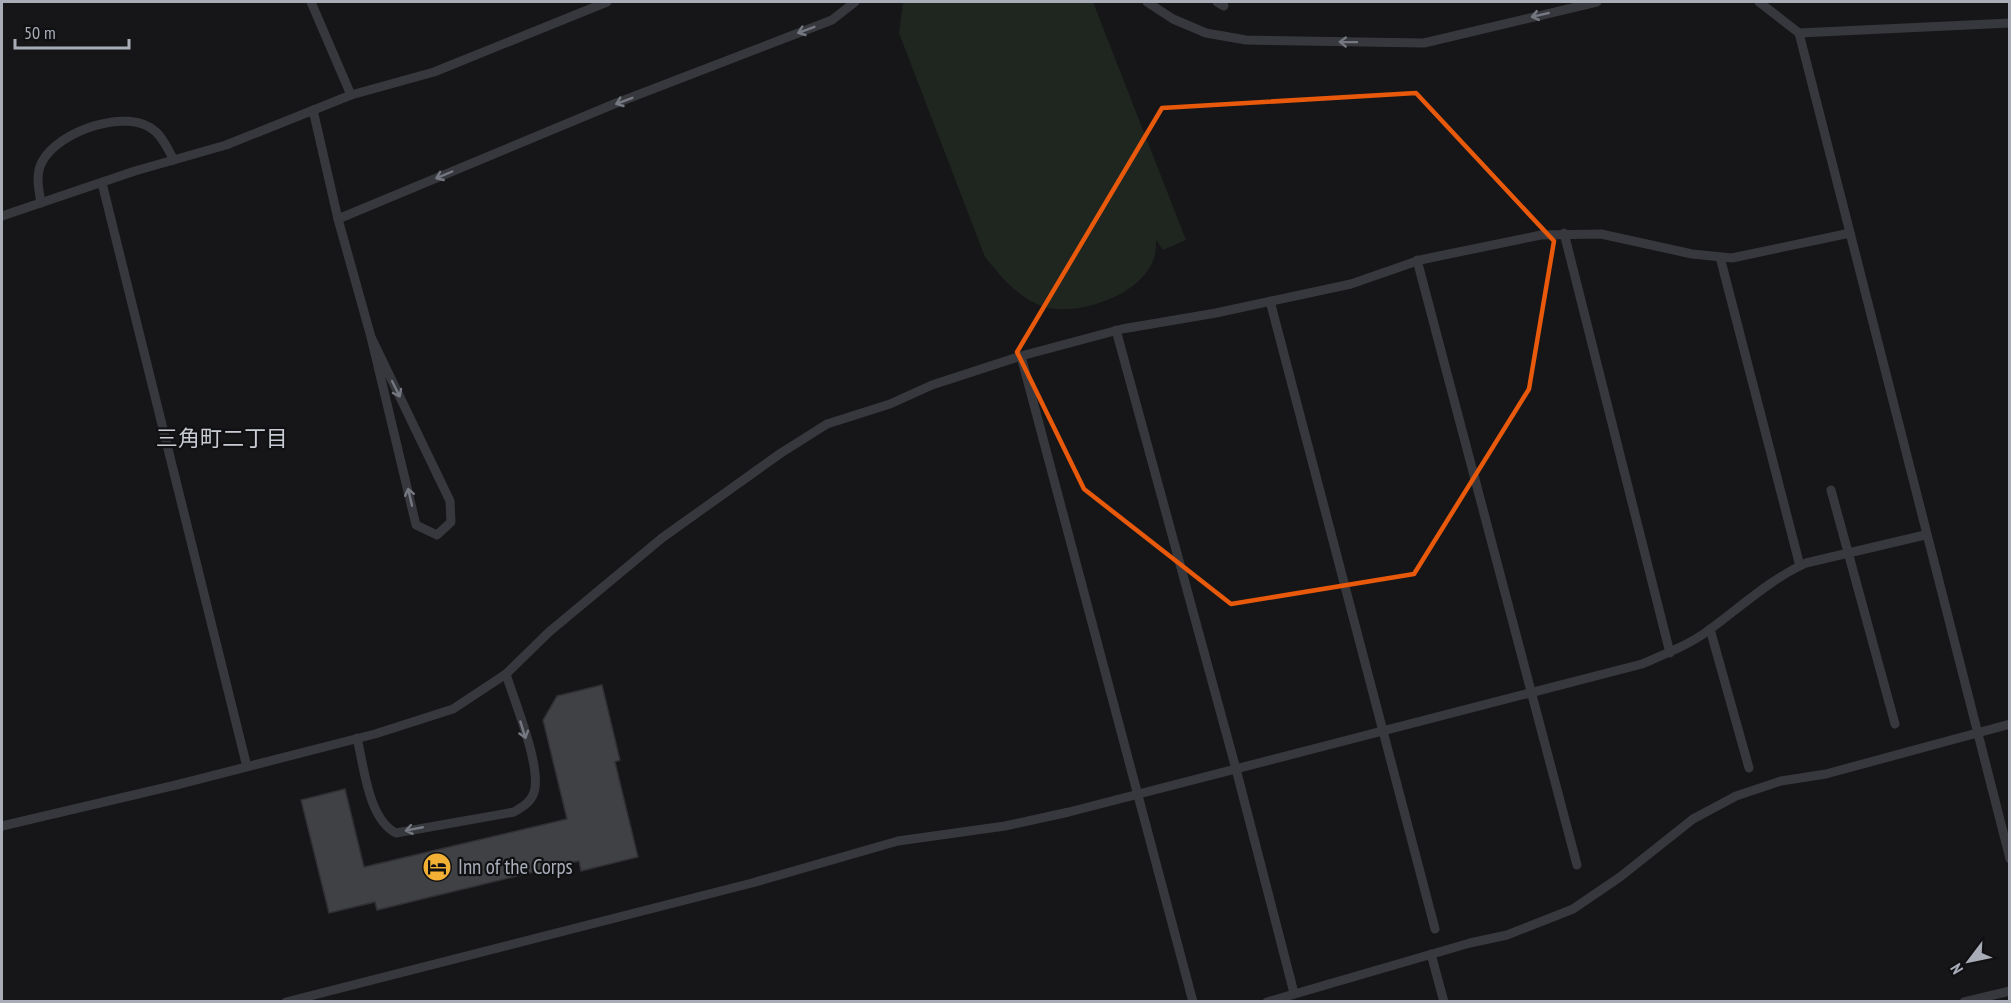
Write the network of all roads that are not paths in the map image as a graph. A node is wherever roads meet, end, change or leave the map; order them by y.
1 (311, 2) edge
2 (607, 2) edge
3 (855, 2) edge
4 (1147, 2) edge
5 (1597, 2) edge
6 (1759, 2) edge
7 (2010, 23) edge
8 (1799, 33) junction
9 (351, 95) junction
10 (313, 110) junction
11 (174, 160) junction
12 (102, 183) junction
13 (41, 203) junction
14 (2, 216) edge
15 (338, 219) junction
16 (1564, 233) junction
17 (1850, 233) junction
18 (1720, 257) junction
19 (1417, 260) junction
20 (1270, 301) junction
21 (1116, 330) junction
22 (371, 337) junction
23 (1021, 356) junction
24 (1831, 490) dead end
25 (1925, 535) junction
26 (1848, 553) junction
27 (1800, 566) junction
28 (1710, 629) junction
29 (1670, 652) junction
30 (506, 674) junction
31 (1531, 691) junction
32 (1895, 724) dead end
33 (2010, 724) edge
34 (1383, 731) junction
35 (1978, 731) junction
36 (357, 738) junction
37 (247, 766) junction
38 (1749, 768) dead end
39 (1236, 769) junction
40 (1140, 795) junction
41 (2, 826) edge
42 (2010, 859) edge
43 (1577, 866) dead end
44 (1435, 928) dead end
45 (1431, 954) junction
46 (2010, 991) edge
47 (1292, 997) edge
48 (286, 1002) edge
49 (1193, 1002) edge
50 (1267, 1002) edge
51 (1444, 1002) edge
52 (1964, 1002) edge

1 - 9 lane
2 - 9 lane
3 -> 15 lane
5 -> 4 lane
6 - 8 lane
7 - 8 lane
8 - 17 lane
9 - 10 lane
10 - 11 lane
10 - 15 lane
11 - 12 lane
11 - 13 lane
12 - 13 lane
12 - 37 lane
13 - 14 lane
15 - 22 lane
16 - 18 lane
16 - 19 lane
16 - 29 lane
17 - 18 lane
17 - 25 lane
18 - 27 lane
19 - 20 lane
19 - 31 lane
20 - 21 lane
20 - 34 lane
21 - 23 lane
21 - 39 lane
22 -> 22 lane
23 - 30 lane
23 - 40 lane
24 - 26 lane
25 - 26 lane
25 - 35 lane
26 - 27 lane
26 - 32 lane
27 - 28 lane
28 - 29 lane
28 - 38 lane
29 - 31 lane
30 - 36 lane
30 -> 36 lane
31 - 34 lane
31 - 43 lane
33 - 35 lane
34 - 39 lane
34 - 44 lane
35 - 42 lane
35 - 45 lane
36 - 37 lane
37 - 41 lane
39 - 40 lane
39 - 47 lane
40 - 48 lane
40 - 49 lane
45 - 47 lane
45 - 51 lane
46 - 52 lane
47 - 50 lane

